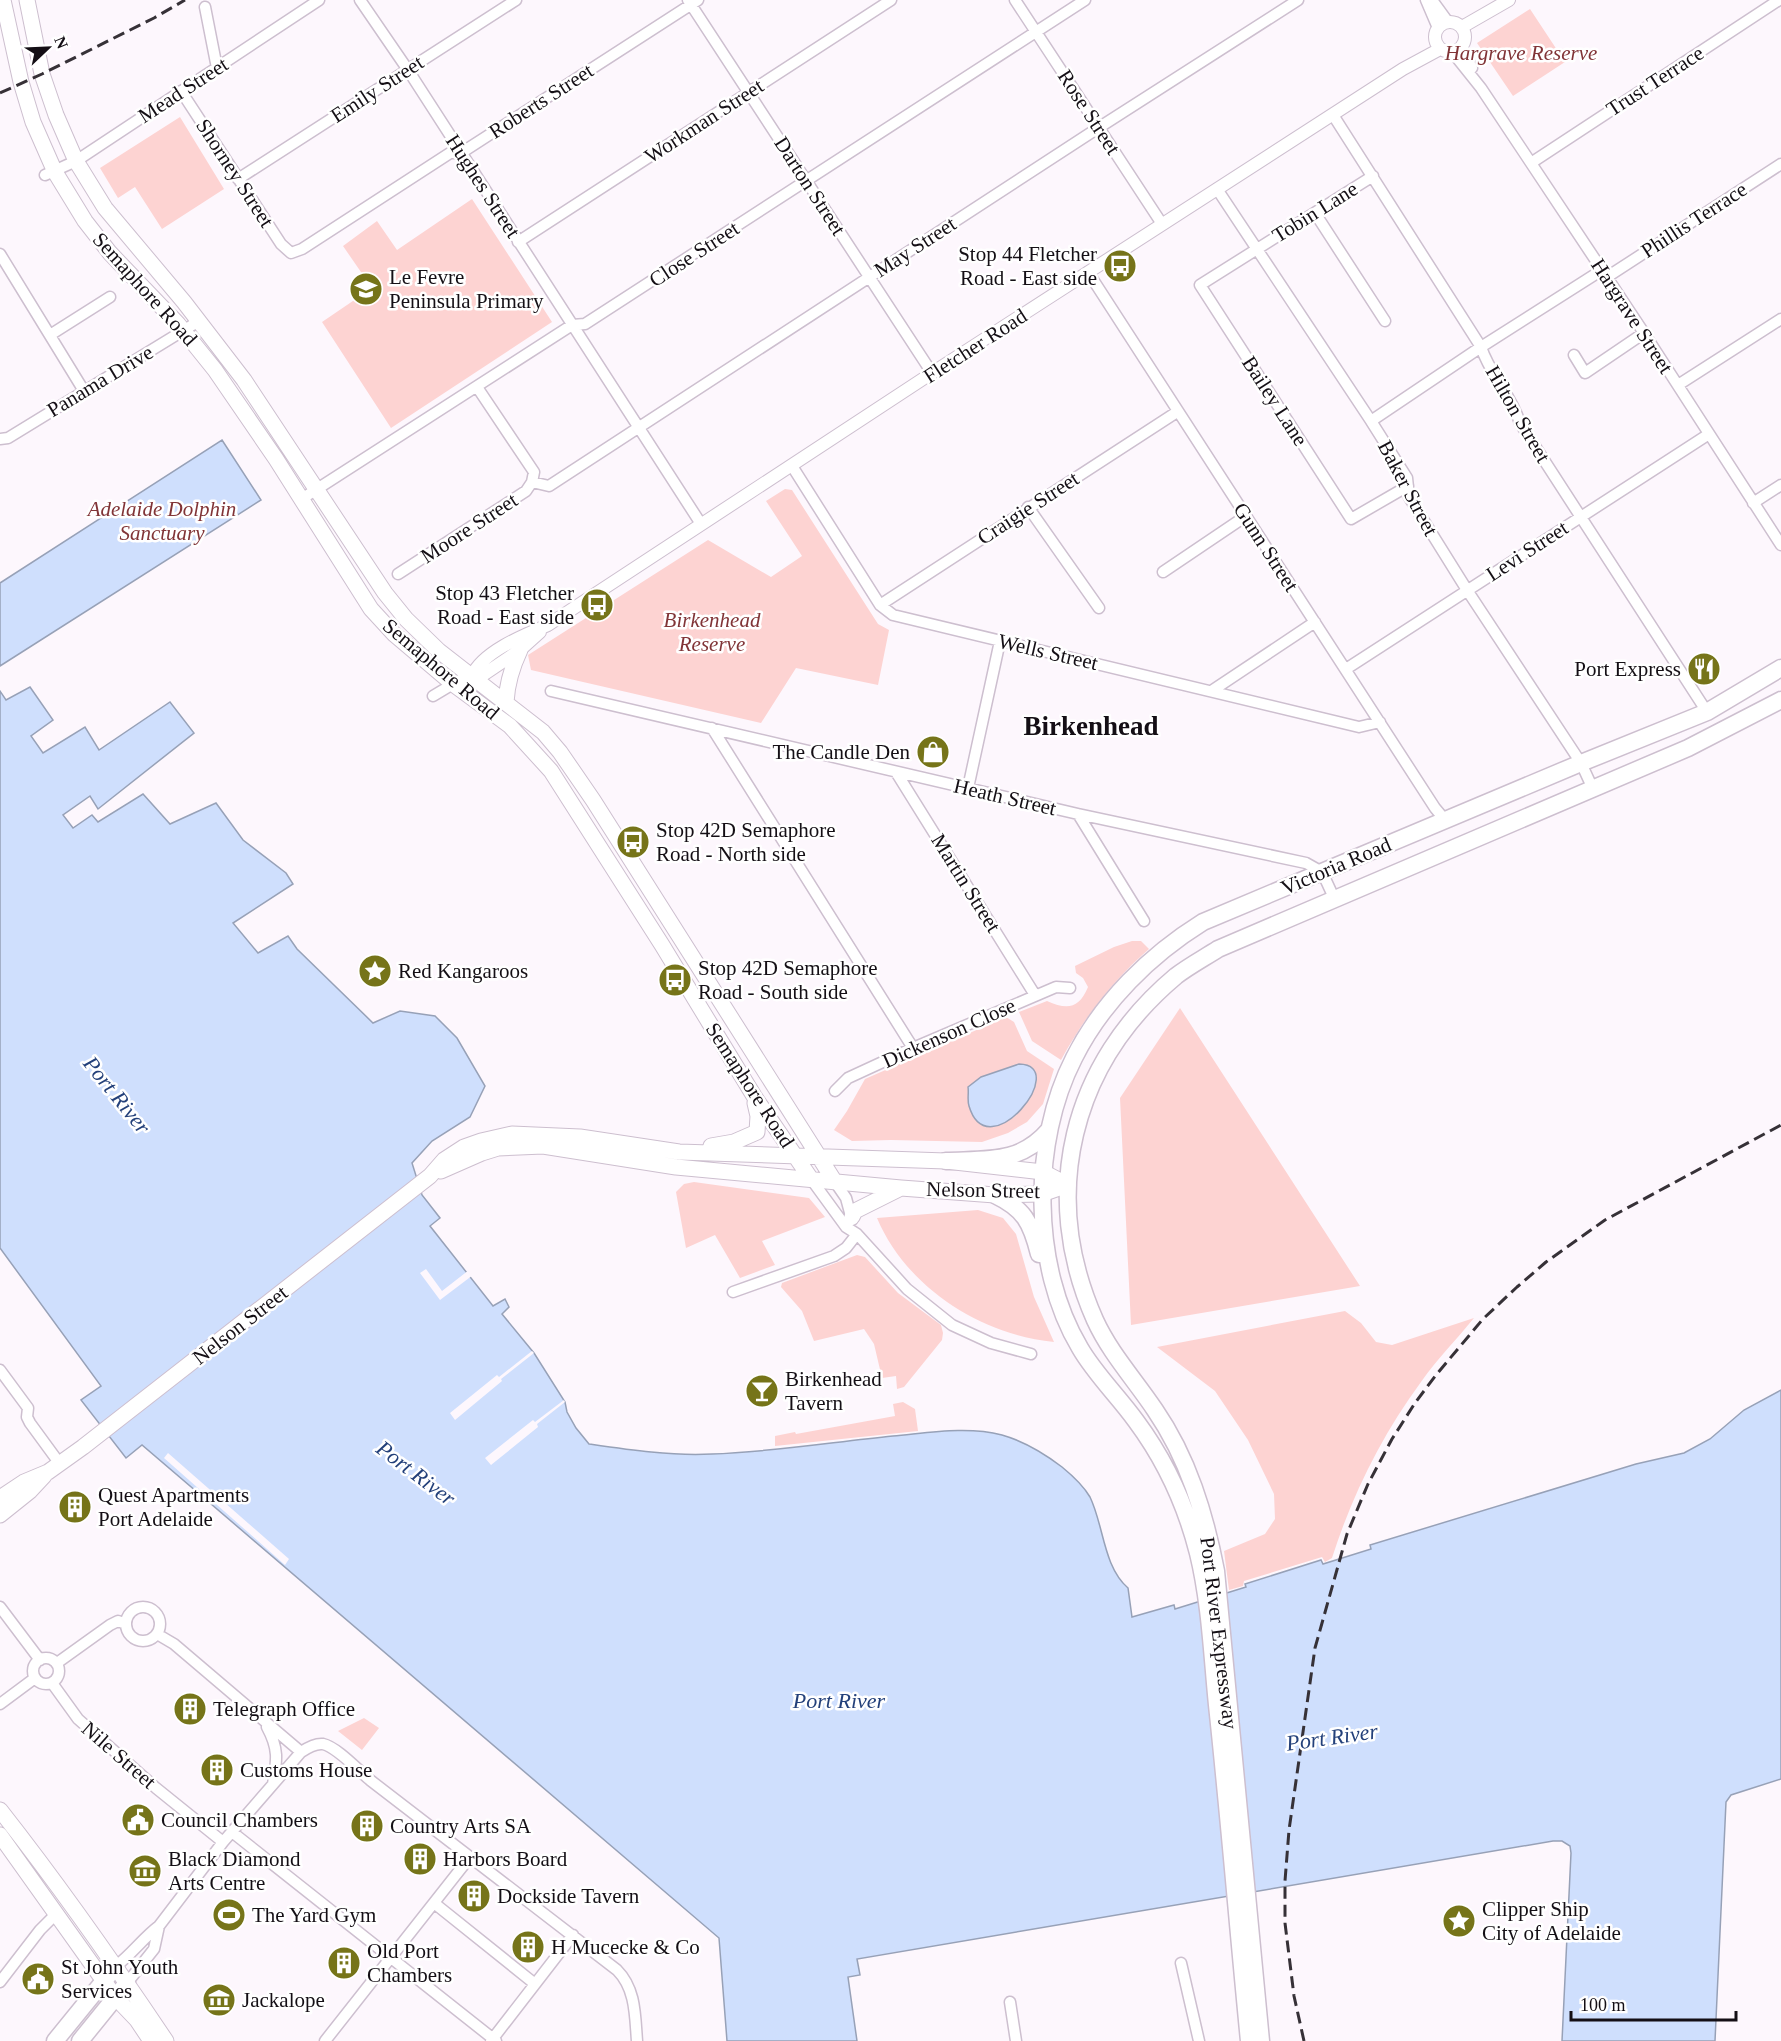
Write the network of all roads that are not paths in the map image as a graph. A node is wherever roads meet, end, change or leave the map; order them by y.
1 (27, 0) edge
2 (319, 0) edge
3 (360, 0) edge
4 (516, 0) edge
5 (891, 0) edge
6 (1015, 0) edge
7 (1085, 0) edge
8 (1298, 0) edge
9 (1426, 0) edge
10 (1432, 0) edge
11 (1779, 0) edge
12 (692, 2) edge
13 (3, 3) edge
14 (1505, 3) edge
15 (205, 7) dead end
16 (1036, 32) junction
17 (1440, 34) junction
18 (1461, 41) junction
19 (217, 68) junction
20 (408, 70) junction
21 (181, 91) junction
22 (749, 92) junction
23 (1333, 115) junction
24 (1099, 127) junction
25 (461, 153) junction
26 (76, 161) junction
27 (1531, 163) junction
28 (1781, 164) edge
29 (50, 174) junction
30 (1373, 176) junction
31 (238, 179) junction
32 (806, 181) junction
33 (1217, 189) junction
34 (1315, 213) junction
35 (1162, 224) junction
36 (518, 242) junction
37 (1257, 249) junction
38 (291, 253) joint
39 (0, 254) edge
40 (1088, 272) junction
41 (1604, 273) junction
42 (869, 277) junction
43 (110, 297) dead end
44 (1781, 319) edge
45 (199, 321) junction
46 (1385, 321) dead end
47 (572, 325) junction
48 (184, 331) junction
49 (1644, 333) junction
50 (50, 335) junction
51 (1481, 347) junction
52 (1574, 355) dead end
53 (932, 373) junction
54 (1678, 386) junction
55 (477, 387) junction
56 (84, 391) junction
57 (1178, 411) junction
58 (1371, 421) junction
59 (637, 428) junction
60 (1709, 434) junction
61 (0, 439) edge
62 (792, 466) junction
63 (532, 482) junction
64 (1781, 485) edge
65 (1408, 486) junction
66 (316, 491) junction
67 (300, 500) junction
68 (1754, 503) junction
69 (1028, 507) junction
70 (1246, 516) junction
71 (1581, 517) junction
72 (701, 524) junction
73 (1781, 545) edge
74 (1163, 572) dead end
75 (398, 574) dead end
76 (1467, 590) junction
77 (880, 605) junction
78 (1100, 608) dead end
79 (1315, 622) junction
80 (548, 625) junction
81 (1000, 641) junction
82 (520, 650) junction
83 (1781, 668) edge
84 (1346, 669) junction
85 (472, 676) junction
86 (1766, 678) junction
87 (453, 684) junction
88 (1213, 690) junction
89 (551, 691) dead end
90 (433, 696) dead end
91 (1781, 698) edge
92 (506, 702) junction
93 (1707, 712) junction
94 (1380, 723) junction
95 (712, 728) junction
96 (1581, 763) junction
97 (896, 772) junction
98 (968, 788) junction
99 (1593, 789) junction
100 (1078, 814) junction
101 (1445, 820) junction
102 (1323, 872) junction
103 (1335, 900) junction
104 (1144, 921) dead end
105 (1070, 988) dead end
106 (1035, 995) junction
107 (913, 1048) junction
108 (835, 1091) dead end
109 (754, 1096) junction
110 (1050, 1130) junction
111 (679, 1152) junction
112 (794, 1155) junction
113 (819, 1156) junction
114 (946, 1161) junction
115 (1043, 1172) junction
116 (430, 1176) junction
117 (811, 1179) junction
118 (836, 1182) junction
119 (1068, 1185) junction
120 (901, 1188) junction
121 (995, 1195) junction
122 (1043, 1200) junction
123 (852, 1217) junction
124 (856, 1234) junction
125 (733, 1292) dead end
126 (1080, 1349) junction
127 (1031, 1354) dead end
128 (0, 1370) edge
129 (54, 1468) junction
130 (0, 1498) edge
131 (0, 1515) edge
132 (1197, 1523) junction
133 (0, 1607) edge
134 (126, 1624) junction
135 (157, 1634) junction
136 (40, 1660) junction
137 (57, 1664) junction
138 (35, 1678) junction
139 (52, 1683) junction
140 (0, 1704) edge
141 (264, 1721) junction
142 (301, 1752) junction
143 (273, 1784) junction
144 (0, 1810) edge
145 (232, 1832) junction
146 (0, 1835) edge
147 (223, 1842) junction
148 (470, 1857) junction
149 (434, 1903) junction
150 (56, 1914) junction
151 (159, 1926) junction
152 (573, 1935) junction
153 (391, 1958) junction
154 (1181, 1963) dead end
155 (116, 1966) junction
156 (104, 1980) junction
157 (0, 1982) edge
158 (127, 1983) junction
159 (535, 1984) junction
160 (116, 1998) junction
161 (1010, 2002) dead end
162 (1253, 2021) junction
163 (493, 2040) edge
164 (55, 2041) edge
165 (80, 2041) edge
166 (151, 2041) edge
167 (166, 2041) edge
168 (325, 2041) edge
169 (637, 2041) edge
170 (1016, 2041) edge
171 (1199, 2041) edge
172 (1249, 2041) edge
173 (1261, 2041) edge

1 - 26 main road, Semaphore Road
2 - 19 street, Mead Street
3 - 20 street, Hughes Street
4 - 20 street, Emily Street
5 - 22 street, Workman Street
6 - 16 street, Rose Street
7 - 16 street, Close Street
8 - 24 street, May Street
9 - 17 street
10 - 17 street
11 - 27 street, Trust Terrace
12 - 22 street, Darton Street
12 - 25 street, Roberts Street
13 - 29 main road, Semaphore Road
14 - 18 street
15 - 19 street
16 - 24 street, Rose Street
16 - 32 street, Close Street
17 - 18 street
17 - 18 street
17 - 23 street, Fletcher Road
18 - 27 street, Hargrave Street
19 - 21 street, Mead Street
20 - 25 street, Hughes Street
20 - 31 street, Emily Street
21 - 26 street, Mead Street
21 - 31 street, Shorney Street
22 - 32 street, Darton Street
22 - 36 street, Workman Street
23 - 30 street, Hilton Street
23 - 33 street, Fletcher Road
24 - 35 street, Rose Street
24 - 42 street, May Street
25 - 36 street, Hughes Street
25 - 38 street, Roberts Street
26 - 29 street, Mead Street
26 - 45 main road, Semaphore Road
27 - 41 street, Hargrave Street
28 - 41 street, Phillis Terrace
29 - 48 main road, Semaphore Road
30 - 34 street, Tobin Lane
30 - 51 street, Hilton Street
31 - 38 street, Shorney Street
32 - 42 street, Darton Street
32 - 47 street, Close Street
33 - 35 street, Fletcher Road
33 - 37 street, Baker Street
34 - 37 street, Tobin Lane
34 - 46 street
35 - 40 street, Fletcher Road
36 - 47 street, Hughes Street
37 - 58 street, Baker Street
37 - 65 street, Bailey Lane
39 - 50 street
40 - 53 street, Fletcher Road
40 - 57 street, Gunn Street
41 - 49 street, Hargrave Street
41 - 51 street, Phillis Terrace
42 - 53 street, Darton Street
42 - 59 street, May Street
43 - 50 street
44 - 54 street
45 - 48 street, Panama Drive
45 - 66 main road, Semaphore Road
47 - 55 street, Close Street
47 - 59 street, Hughes Street
48 - 56 street, Panama Drive
48 - 67 main road, Semaphore Road
49 - 52 street
49 - 54 street, Hargrave Street
50 - 56 street
51 - 58 street, Phillis Terrace
51 - 71 street, Hilton Street
53 - 62 street, Fletcher Road
54 - 60 street, Hargrave Street
55 - 63 street, Moore Street
55 - 66 street, Close Street
56 - 61 street, Panama Drive
57 - 69 street, Craigie Street
57 - 70 street, Gunn Street
58 - 65 street, Baker Street
59 - 63 street, May Street
59 - 72 street, Hughes Street
60 - 68 street, Hargrave Street
60 - 71 street, Levi Street
62 - 72 street, Fletcher Road
62 - 77 street
63 - 75 street, Moore Street
64 - 68 street
65 - 76 street, Baker Street
66 - 67 street, Close Street
66 - 85 main road, Semaphore Road
67 - 87 main road, Semaphore Road
68 - 73 street, Hargrave Street
69 - 77 street, Craigie Street
69 - 78 street
70 - 74 street
70 - 79 street, Gunn Street
71 - 76 street, Levi Street
71 - 93 street, Hilton Street
72 - 80 street, Fletcher Road
76 - 84 street, Levi Street
76 - 96 street, Baker Street
77 - 81 street, Wells Street
79 - 84 street, Gunn Street
79 - 88 street
80 - 82 street, Fletcher Road
80 - 85 street, Fletcher Road
81 - 88 street, Wells Street
81 - 98 street
82 - 85 street, Fletcher Road
82 - 92 main road
83 - 86 main road, Victoria Road
84 - 94 street, Gunn Street
85 - 87 street, Fletcher Road
85 - 92 main road, Semaphore Road
86 - 91 main road
86 - 93 main road, Victoria Road
87 - 90 street
87 - 109 main road, Semaphore Road
88 - 94 street, Wells Street
89 - 95 street, Heath Street
91 - 99 main road, Victoria Road
92 - 113 main road, Semaphore Road
93 - 96 main road, Victoria Road
94 - 101 street, Gunn Street
95 - 97 street, Heath Street
95 - 107 street
96 - 99 street, Baker Street
96 - 101 main road, Victoria Road
97 - 98 street, Heath Street
97 - 106 street, Martin Street
98 - 100 street, Heath Street
99 - 103 main road, Victoria Road
100 - 102 street, Heath Street
100 - 104 street
101 - 102 main road, Victoria Road
102 - 103 street
102 - 110 main road, Victoria Road
103 - 119 main road, Victoria Road
105 - 106 street, Dickenson Close
106 - 107 street, Dickenson Close
107 - 108 street, Dickenson Close
109 - 111 main road
109 - 112 main road, Semaphore Road
110 - 114 main road
110 - 115 main road, Victoria Road
111 - 112 main road, Nelson Street
111 - 116 main road, Nelson Street
112 - 113 main road, Nelson Street
112 - 117 main road, Semaphore Road
113 - 114 main road, Nelson Street
113 - 118 main road, Semaphore Road
114 - 115 main road, Nelson Street
115 - 119 main road, Nelson Street
115 - 122 main road, Victoria Road
116 - 117 main road, Nelson Street
116 - 129 main road, Nelson Street
117 - 118 main road, Nelson Street
117 - 124 street, Semaphore Road
118 - 120 main road, Nelson Street
118 - 123 street, Semaphore Road
119 - 122 main road, Nelson Street
119 - 132 main road, Port River Expressway
120 - 121 main road, Nelson Street
120 - 123 main road
121 - 122 main road, Nelson Street
121 - 126 main road
122 - 126 main road, Port River Expressway
123 - 124 street, Semaphore Road
124 - 125 street
124 - 127 street, Semaphore Road
126 - 132 main road, Port River Expressway
128 - 129 street
129 - 130 main road, Nelson Street
129 - 131 main road, Nelson Street
132 - 162 main road, Port River Expressway
133 - 136 street
134 - 135 street
134 - 135 street
134 - 137 street
135 - 141 street
136 - 137 street
136 - 138 street
137 - 139 street
138 - 139 street
138 - 140 street
139 - 147 street, Nile Street
141 - 142 street
141 - 143 street
142 - 143 street
142 - 148 street
143 - 145 street
144 - 155 main road
145 - 147 street
145 - 153 street
146 - 150 main road
147 - 151 street
148 - 149 street
148 - 152 street
149 - 153 street
149 - 159 street
150 - 156 main road
150 - 157 street
151 - 155 street
151 - 158 street
152 - 159 street
152 - 169 street
153 - 163 street
153 - 168 street
154 - 171 street
155 - 156 main road
155 - 158 main road
156 - 160 main road
156 - 164 main road
158 - 160 main road
158 - 167 main road
159 - 163 street
160 - 165 main road
160 - 166 main road
161 - 170 street
162 - 172 main road, Port River Expressway
162 - 173 main road, Port River Expressway

